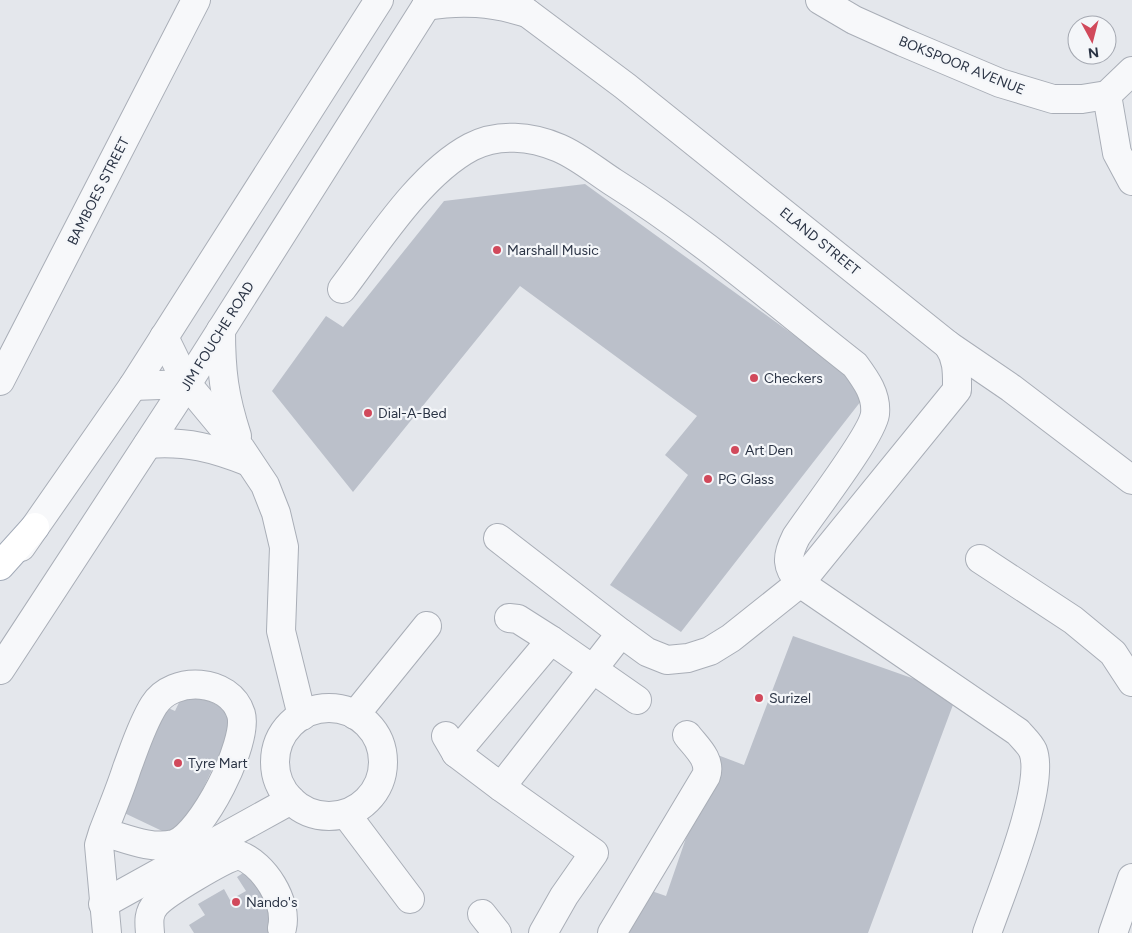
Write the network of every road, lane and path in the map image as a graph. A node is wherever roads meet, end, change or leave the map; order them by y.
1 (196, 0) edge
2 (379, 0) edge
3 (820, 0) edge
4 (428, 3) edge
5 (519, 7) edge
6 (1132, 71) edge
7 (1106, 95) junction
8 (1132, 181) edge
9 (342, 289) dead end
10 (222, 330) junction
11 (164, 337) junction
12 (948, 345) junction
13 (0, 381) edge
14 (187, 384) junction
15 (133, 386) junction
16 (1011, 388) junction
17 (957, 390) junction
18 (148, 444) junction
19 (245, 455) junction
20 (1132, 480) edge
21 (35, 527) junction
22 (498, 538) dead end
23 (980, 559) dead end
24 (0, 566) edge
25 (0, 576) edge
26 (800, 583) junction
27 (509, 618) dead end
28 (427, 626) dead end
29 (621, 633) junction
30 (551, 640) junction
31 (591, 669) junction
32 (0, 670) edge
33 (1132, 682) edge
34 (637, 700) dead end
35 (355, 715) junction
36 (302, 716) junction
37 (687, 735) dead end
38 (501, 787) junction
39 (291, 800) junction
40 (346, 814) junction
41 (103, 832) junction
42 (1132, 878) edge
43 (410, 899) dead end
44 (103, 904) junction
45 (282, 928) dead end
46 (107, 933) edge
47 (150, 933) edge
48 (543, 933) edge
49 (612, 933) edge
50 (987, 933) edge
51 (1113, 933) edge

1 - 13 street, BAMBOES STREET
2 - 11 street
3 - 7 street, BOKSPOOR AVENUE
4 - 5 street, ELAND STREET
4 - 10 street, JIM FOUCHE ROAD
5 - 12 street, ELAND STREET
6 - 7 street
7 - 8 street
9 - 26 street
10 - 14 street, JIM FOUCHE ROAD
10 - 19 street
11 - 14 street
11 - 15 street
12 - 16 street, ELAND STREET
12 - 17 street
14 - 15 street
14 - 18 street, JIM FOUCHE ROAD
14 - 19 street
15 - 21 street
16 - 17 street
16 - 20 street, ELAND STREET
17 - 26 street
18 - 19 street
18 - 32 street, JIM FOUCHE ROAD
19 - 36 street
21 - 24 main road
21 - 25 street
22 - 29 street
23 - 33 street
26 - 29 street
26 - 50 street
27 - 30 street
28 - 35 street
29 - 31 street
30 - 31 street
30 - 38 street
31 - 34 street
31 - 38 street
35 - 36 street
35 - 40 street
36 - 39 street
37 - 49 street
38 - 48 street
39 - 40 street
39 - 44 street
40 - 43 street
41 - 41 street
41 - 44 street
42 - 51 street
44 - 46 street
45 - 47 street

